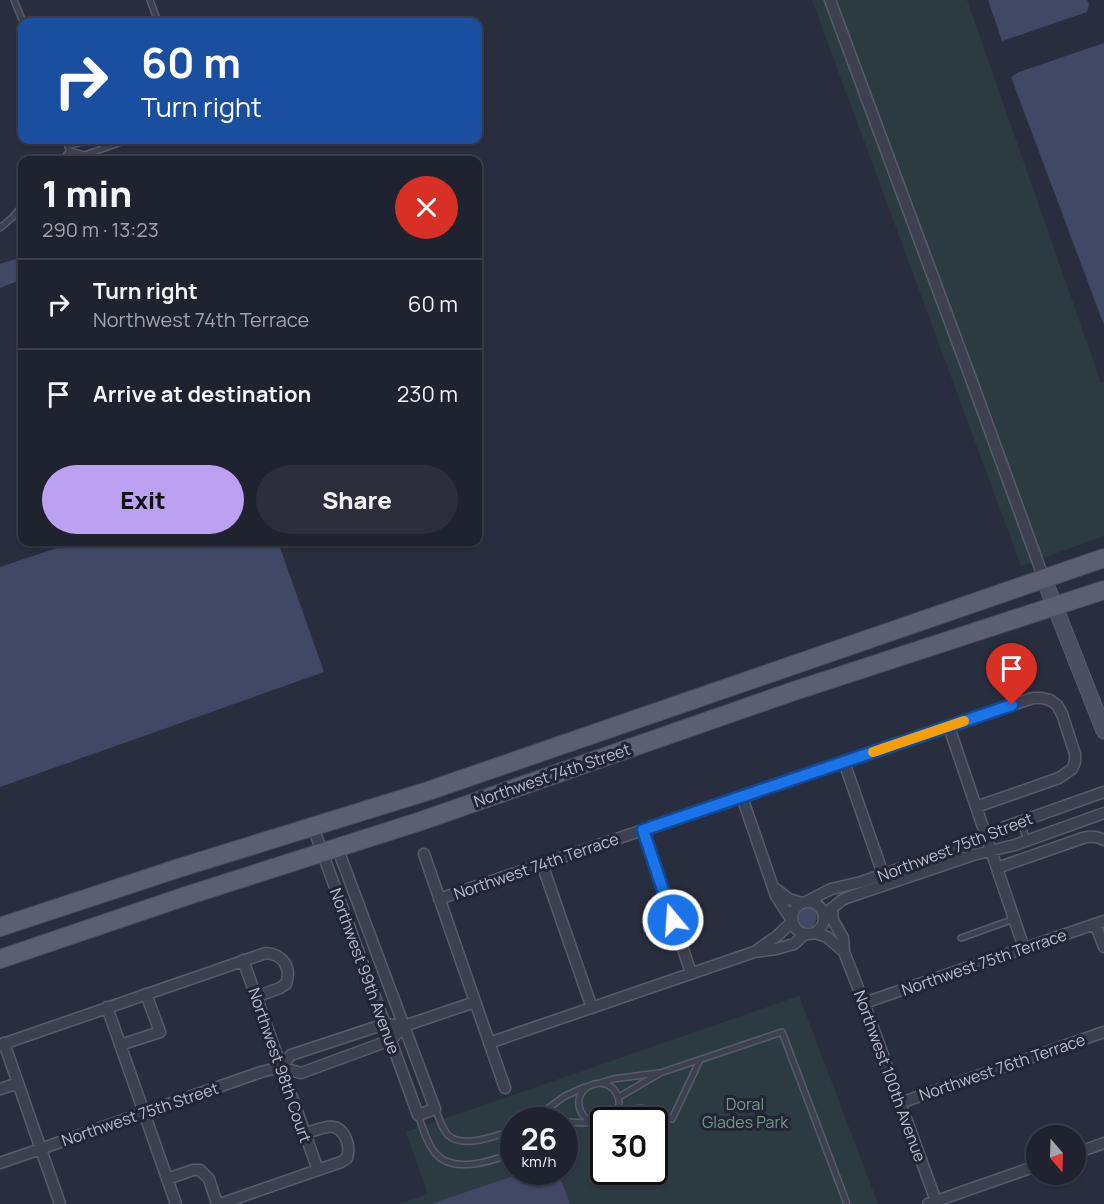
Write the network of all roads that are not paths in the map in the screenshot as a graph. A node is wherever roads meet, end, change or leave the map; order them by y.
1 (14, 0) edge
2 (150, 0) edge
3 (830, 0) edge
4 (21, 18) edge
5 (157, 18) edge
6 (67, 144) edge
7 (80, 144) edge
8 (117, 144) edge
9 (69, 149) junction
10 (65, 156) edge
11 (18, 211) edge
12 (0, 228) edge
13 (1104, 558) edge
14 (1044, 579) junction
15 (1104, 590) edge
16 (1055, 607) junction
17 (949, 727) junction
18 (1104, 731) edge
19 (844, 762) junction
20 (1104, 792) edge
21 (742, 797) junction
22 (976, 807) junction
23 (1104, 813) edge
24 (1021, 821) junction
25 (313, 827) junction
26 (643, 830) junction
27 (986, 836) junction
28 (1102, 839) edge
29 (1026, 841) junction
30 (329, 850) junction
31 (991, 850) junction
32 (424, 854) dead end
33 (543, 864) junction
34 (997, 868) junction
35 (883, 874) junction
36 (772, 886) junction
37 (439, 899) junction
38 (803, 903) junction
39 (828, 912) junction
40 (1014, 919) junction
41 (792, 921) junction
42 (1100, 922) edge
43 (0, 927) edge
44 (810, 934) junction
45 (961, 938) dead end
46 (1104, 947) edge
47 (1024, 948) junction
48 (754, 952) junction
49 (844, 952) junction
50 (0, 959) edge
51 (243, 960) junction
52 (691, 973) junction
53 (146, 994) junction
54 (256, 997) junction
55 (475, 1002) junction
56 (864, 1003) junction
57 (107, 1007) junction
58 (592, 1008) junction
59 (385, 1024) junction
60 (404, 1026) junction
61 (1104, 1032) edge
62 (391, 1040) junction
63 (489, 1043) junction
64 (2, 1044) edge
65 (120, 1045) junction
66 (306, 1050) junction
67 (700, 1060) junction
68 (281, 1067) junction
69 (313, 1068) junction
70 (660, 1073) junction
71 (18, 1083) junction
72 (593, 1085) junction
73 (505, 1088) dead end
74 (0, 1089) edge
75 (619, 1097) junction
76 (900, 1103) junction
77 (550, 1107) edge
78 (618, 1107) edge
79 (435, 1109) junction
80 (144, 1113) junction
81 (418, 1115) junction
82 (668, 1117) edge
83 (590, 1121) edge
84 (304, 1134) junction
85 (500, 1135) edge
86 (1104, 1143) edge
87 (40, 1149) junction
88 (1086, 1149) edge
89 (500, 1158) edge
90 (0, 1163) edge
91 (318, 1170) junction
92 (1026, 1170) edge
93 (168, 1179) junction
94 (932, 1203) edge
95 (60, 1204) edge
96 (176, 1204) edge
97 (218, 1204) edge
98 (847, 1204) edge

1 - 4 lane
2 - 5 lane
3 - 14 street
6 - 9 lane
7 - 9 lane
8 - 9 lane
9 - 10 lane
11 - 12 lane
13 - 14 main road, Northwest 74th Street
14 - 16 street
14 - 25 main road, Northwest 74th Street
15 - 16 main road, Northwest 74th Street
16 - 18 street
16 - 30 main road, Northwest 74th Street
17 - 19 street, Northwest 74th Terrace
17 - 22 street
17 - 22 street, Northwest 74th Terrace
19 - 21 street, Northwest 74th Terrace
19 - 35 street
20 - 24 street, Northwest 75th Street
21 - 26 street, Northwest 74th Terrace
21 - 36 street
22 - 27 street
23 - 29 street, Northwest 75th Street
24 - 27 street, Northwest 75th Street
24 - 29 lane
25 - 30 street, Northwest 99th Avenue
25 - 43 main road, Northwest 74th Street
26 - 33 street, Northwest 74th Terrace
26 - 52 street
27 - 31 street
27 - 35 street, Northwest 75th Street
28 - 34 street
29 - 31 street, Northwest 75th Street
30 - 50 main road, Northwest 74th Street
30 - 59 street, Northwest 99th Avenue
30 - 60 street, Northwest 99th Avenue
31 - 34 street
31 - 39 street, Northwest 75th Street
32 - 37 street
33 - 37 street, Northwest 74th Terrace
33 - 58 street
34 - 40 street
35 - 38 street, Northwest 75th Street
36 - 38 street
36 - 41 street
37 - 55 street
38 - 39 street
38 - 41 street
39 - 44 street
39 - 49 street, Northwest 100th Avenue
40 - 45 lane
40 - 47 street
41 - 44 street
41 - 48 street
42 - 46 street
42 - 47 street, Northwest 75th Terrace
44 - 48 street
44 - 49 street
47 - 56 street, Northwest 75th Terrace
48 - 52 street
49 - 56 street, Northwest 100th Avenue
51 - 53 street
51 - 54 street, Northwest 98th Court
51 - 54 street
52 - 58 street
53 - 57 street
53 - 65 street
54 - 68 street, Northwest 98th Court
55 - 60 street, Northwest 75th Street
55 - 63 street
56 - 76 street, Northwest 100th Avenue
57 - 64 street
57 - 65 street
58 - 63 street
59 - 60 street, Northwest 75th Street
59 - 62 street, Northwest 99th Avenue
59 - 66 street, Northwest 75th Street
60 - 62 street, Northwest 75th Street
60 - 79 street, Northwest 99th Avenue
61 - 76 street, Northwest 76th Terrace
62 - 69 street, Northwest 75th Street
62 - 81 street, Northwest 99th Avenue
63 - 73 street
64 - 71 street
65 - 80 street
66 - 68 street, Northwest 75th Street
66 - 69 street
67 - 70 lane
67 - 82 lane
67 - 98 lane
68 - 69 street, Northwest 75th Street
68 - 80 street, Northwest 75th Street
68 - 84 street, Northwest 98th Court
70 - 72 lane
70 - 75 lane
71 - 74 street
71 - 87 street
72 - 75 lane
72 - 77 lane
72 - 83 lane
75 - 78 lane
76 - 94 street, Northwest 100th Avenue
79 - 81 street
79 - 85 lane
80 - 87 street, Northwest 75th Street
80 - 93 street
81 - 89 lane
84 - 91 street, Northwest 98th Court
84 - 91 street
86 - 88 street
87 - 90 street, Northwest 75th Street
87 - 95 street
91 - 97 street
92 - 94 street
93 - 96 street
93 - 97 street

